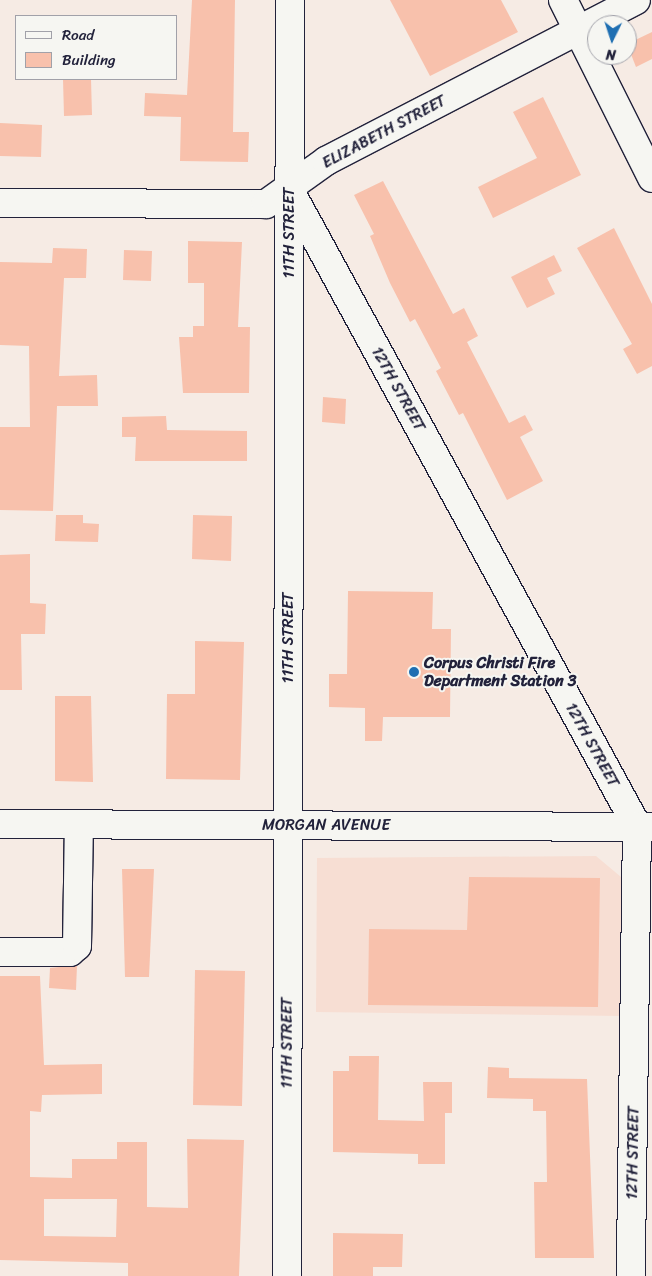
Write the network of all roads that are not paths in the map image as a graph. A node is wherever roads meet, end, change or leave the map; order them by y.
1 (290, 0) edge
2 (563, 0) edge
3 (636, 0) edge
4 (579, 30) junction
5 (652, 178) edge
6 (289, 190) junction
7 (0, 203) edge
8 (0, 824) edge
9 (79, 824) junction
10 (287, 825) junction
11 (644, 826) edge
12 (0, 952) edge
13 (287, 1276) edge
14 (632, 1276) edge

1 - 6 street, 11TH STREET
2 - 4 street
3 - 4 street, ELIZABETH STREET
4 - 5 street
4 - 6 street, ELIZABETH STREET
6 - 7 street, ELIZABETH STREET
6 - 10 street, 11TH STREET
6 - 11 street, 12TH STREET
8 - 9 street, MORGAN AVENUE
9 - 10 street, MORGAN AVENUE
9 - 12 street
10 - 11 street, MORGAN AVENUE
10 - 13 street, 11TH STREET
11 - 14 street, 12TH STREET

